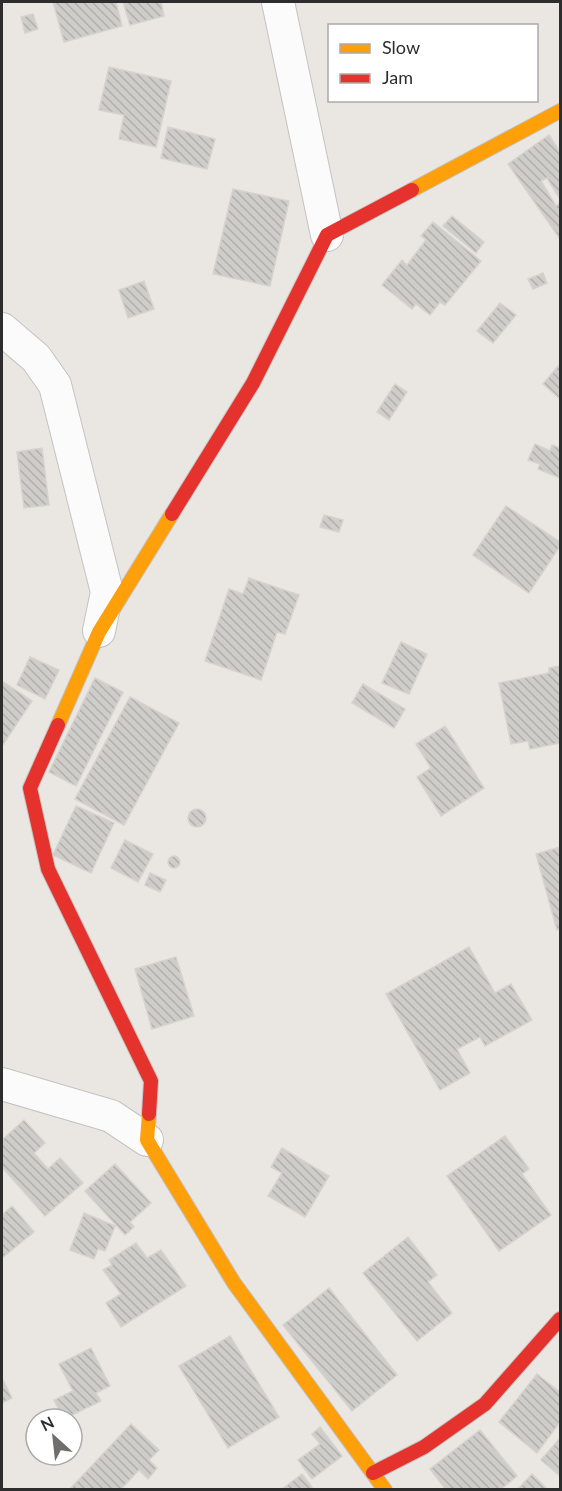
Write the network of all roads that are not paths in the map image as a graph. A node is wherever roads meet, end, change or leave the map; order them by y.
1 (278, 2) edge
2 (561, 111) edge
3 (327, 235) junction
4 (2, 329) edge
5 (99, 632) junction
6 (2, 1084) edge
7 (147, 1140) junction
8 (561, 1319) edge
9 (373, 1473) junction
10 (385, 1490) edge

1 - 3 street
2 - 3 street
3 - 5 street
4 - 5 street
5 - 7 street
6 - 7 street
7 - 9 street
8 - 9 street
9 - 10 street

